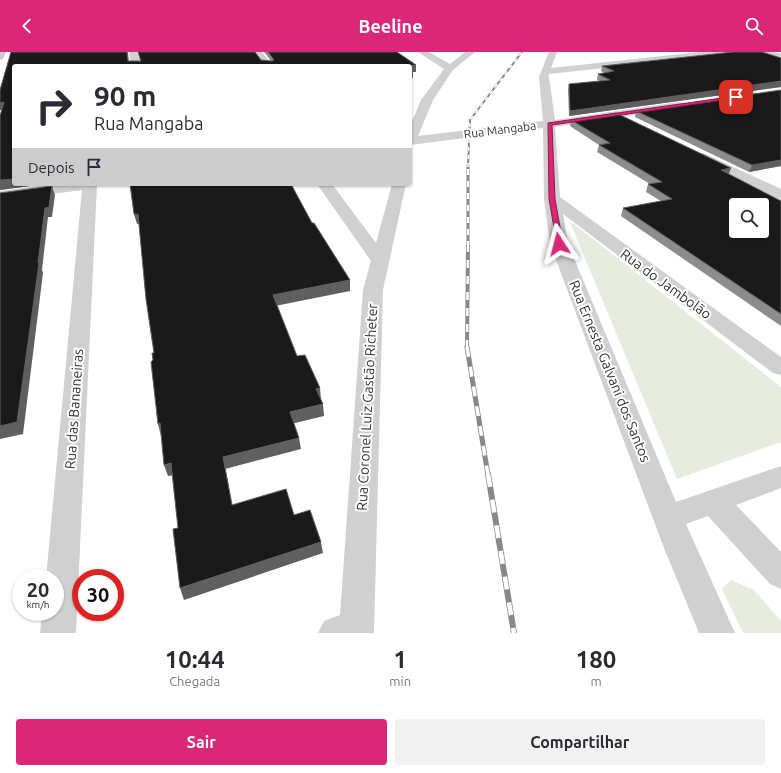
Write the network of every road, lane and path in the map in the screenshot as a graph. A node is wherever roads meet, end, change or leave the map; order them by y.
1 (2, 52) edge
2 (133, 52) edge
3 (257, 52) edge
4 (422, 52) edge
5 (471, 52) edge
6 (724, 52) edge
7 (764, 52) edge
8 (0, 57) edge
9 (781, 57) edge
10 (549, 62) edge
11 (136, 64) edge
12 (266, 64) edge
13 (450, 68) junction
14 (691, 103) edge
15 (616, 114) junction
16 (549, 124) junction
17 (637, 124) edge
18 (412, 136) edge
19 (412, 141) edge
20 (692, 151) edge
21 (75, 186) edge
22 (90, 186) edge
23 (325, 186) edge
24 (399, 186) edge
25 (0, 196) edge
26 (781, 196) edge
27 (552, 199) junction
28 (381, 262) junction
29 (781, 368) edge
30 (781, 477) edge
31 (713, 501) junction
32 (668, 518) junction
33 (781, 574) edge
34 (349, 631) edge
35 (58, 633) edge
36 (717, 633) edge

1 - 8 street
2 - 11 street
3 - 12 street
4 - 13 street
5 - 13 street
6 - 10 street
7 - 9 street
10 - 16 street, Rua Ernesta Galvani dos Santos
13 - 18 street
14 - 15 street, Rua Mangaba
15 - 16 street, Rua Mangaba
15 - 17 street
16 - 19 street, Rua Mangaba
16 - 27 street, Rua Ernesta Galvani dos Santos
20 - 26 street
21 - 25 street
22 - 35 street, Rua das Bananeiras
23 - 28 street
24 - 28 street, Rua Coronel Luiz Gastão Richeter
27 - 29 street, Rua do Jambolão
27 - 32 street, Rua Ernesta Galvani dos Santos
28 - 34 street, Rua Coronel Luiz Gastão Richeter
30 - 31 street
31 - 32 street
31 - 33 street
32 - 36 street, Rua Ernesta Galvani dos Santos

